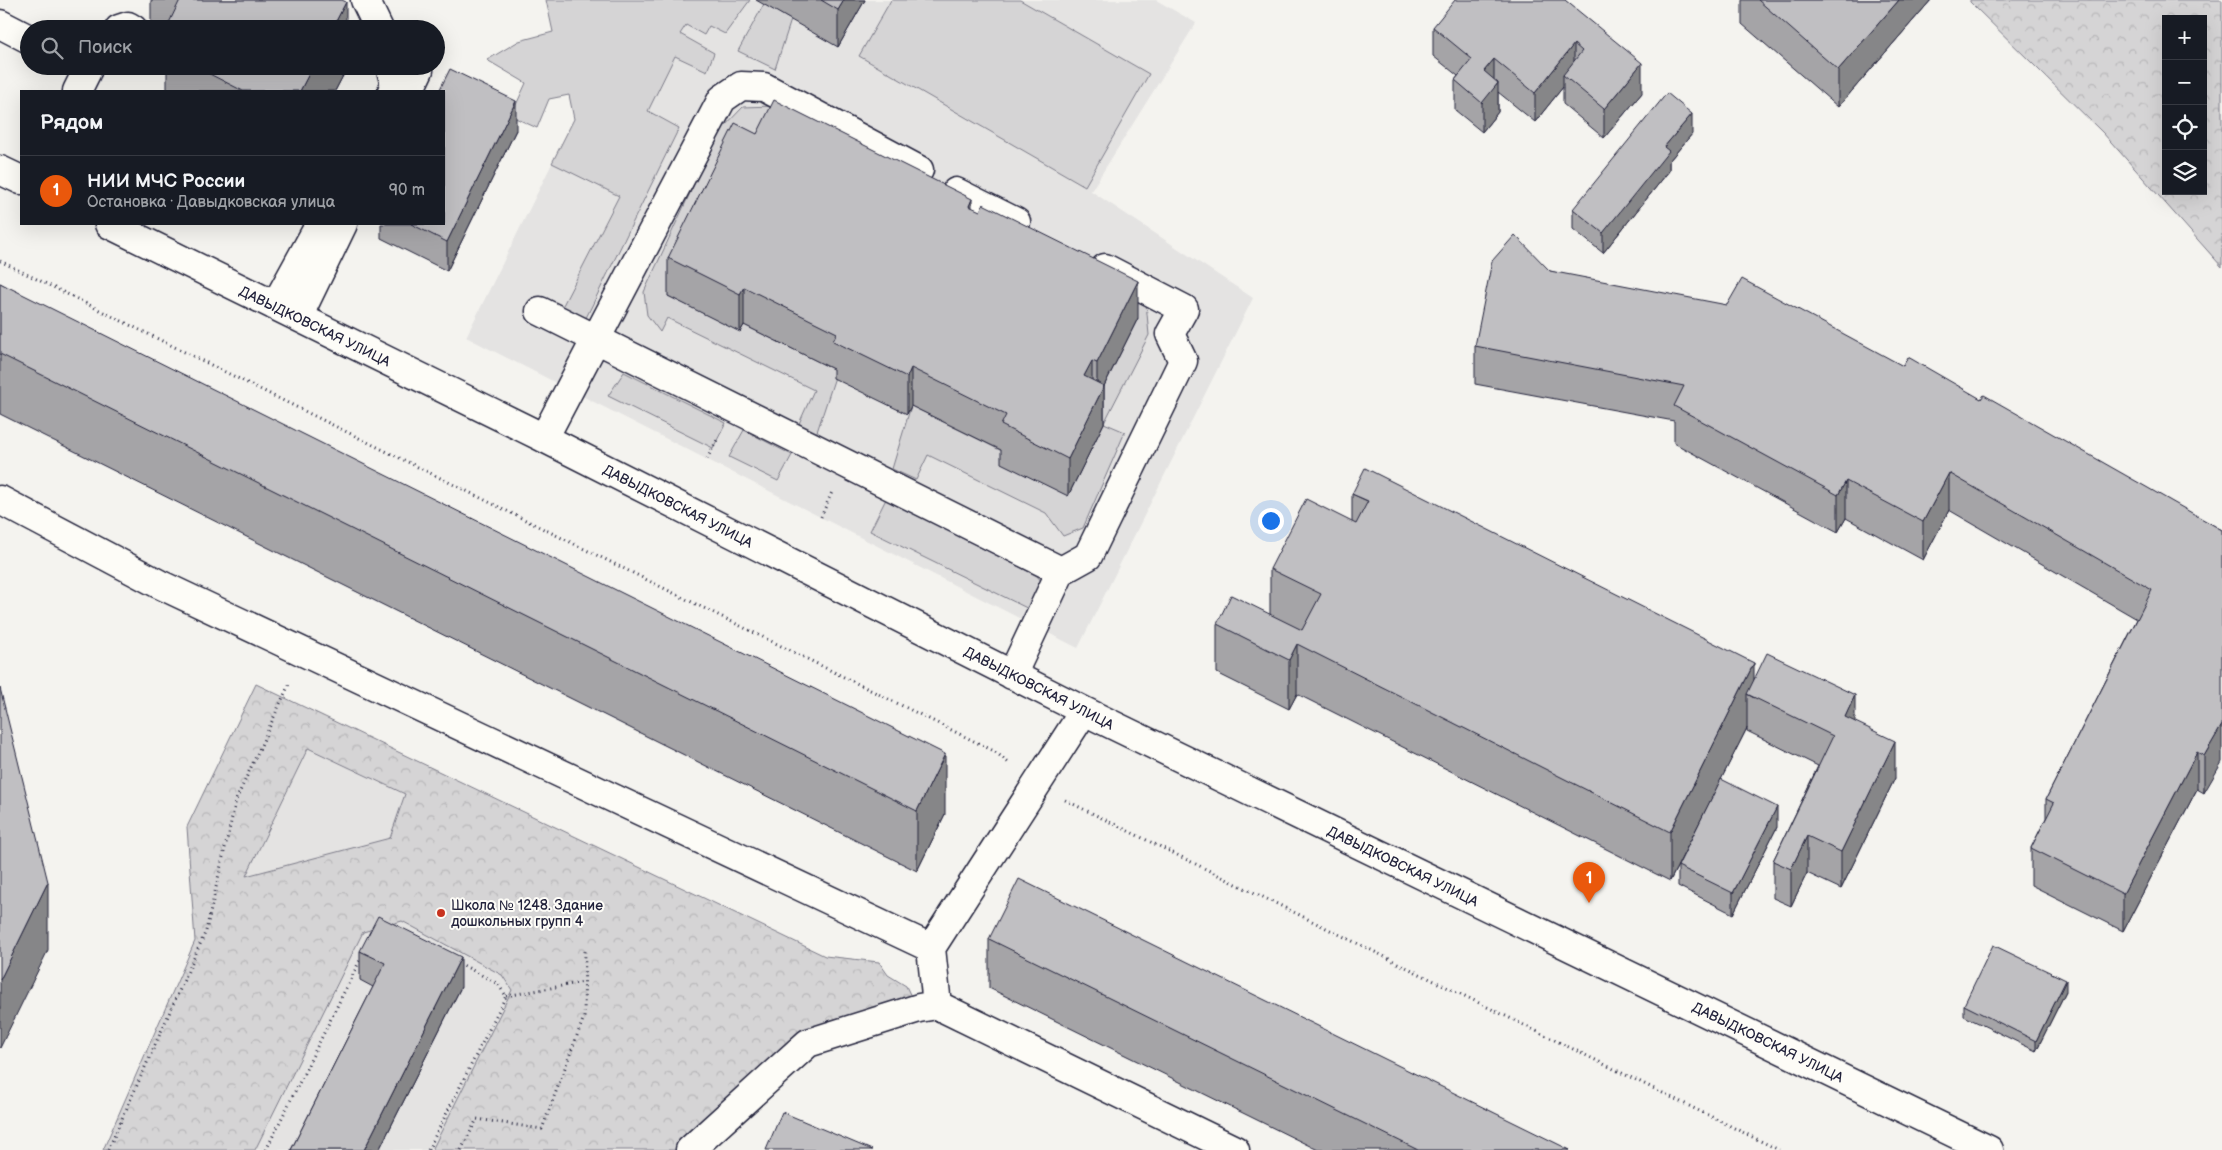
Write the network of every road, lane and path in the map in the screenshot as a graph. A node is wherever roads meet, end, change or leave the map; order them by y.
1 (365, 0) edge
2 (374, 20) edge
3 (0, 24) edge
4 (20, 34) edge
5 (85, 75) edge
6 (392, 75) edge
7 (78, 90) edge
8 (392, 90) edge
9 (0, 170) edge
10 (919, 170) edge
11 (20, 180) edge
12 (956, 192) edge
13 (111, 225) edge
14 (320, 225) edge
15 (342, 225) edge
16 (1035, 232) edge
17 (1079, 255) edge
18 (0, 261) edge
19 (540, 311) dead end
20 (286, 312) junction
21 (597, 340) junction
22 (544, 438) junction
23 (0, 500) edge
24 (1061, 571) junction
25 (303, 652) junction
26 (1012, 675) junction
27 (1084, 711) junction
28 (1036, 786) junction
29 (931, 948) junction
30 (585, 950) dead end
31 (362, 954) edge
32 (454, 960) edge
33 (584, 982) junction
34 (506, 996) junction
35 (937, 1005) junction
36 (1958, 1143) edge
37 (108, 1150) edge
38 (266, 1150) edge
39 (428, 1150) edge
40 (461, 1150) edge
41 (690, 1150) edge
42 (1234, 1150) edge
43 (1779, 1150) edge
44 (1989, 1150) edge

1 - 2 street
3 - 4 street
5 - 7 street
6 - 8 street
9 - 11 street
10 - 21 street
12 - 16 street
13 - 20 street, ДАВЫДКОВСКАЯ УЛИЦА
14 - 20 street
15 - 20 street
17 - 24 street
18 - 28 path
19 - 21 street
20 - 22 street, ДАВЫДКОВСКАЯ УЛИЦА
21 - 22 street
21 - 24 street
22 - 26 street, ДАВЫДКОВСКАЯ УЛИЦА
23 - 25 street
24 - 26 street
25 - 29 street
25 - 37 path
26 - 27 street, ДАВЫДКОВСКАЯ УЛИЦА
27 - 28 street
27 - 36 street, ДАВЫДКОВСКАЯ УЛИЦА
28 - 29 street
28 - 43 path
29 - 35 street
30 - 33 path
31 - 38 path
32 - 34 path
33 - 34 path
33 - 40 path
34 - 39 path
35 - 41 street
35 - 42 street
36 - 44 street, ДАВЫДКОВСКАЯ УЛИЦА

